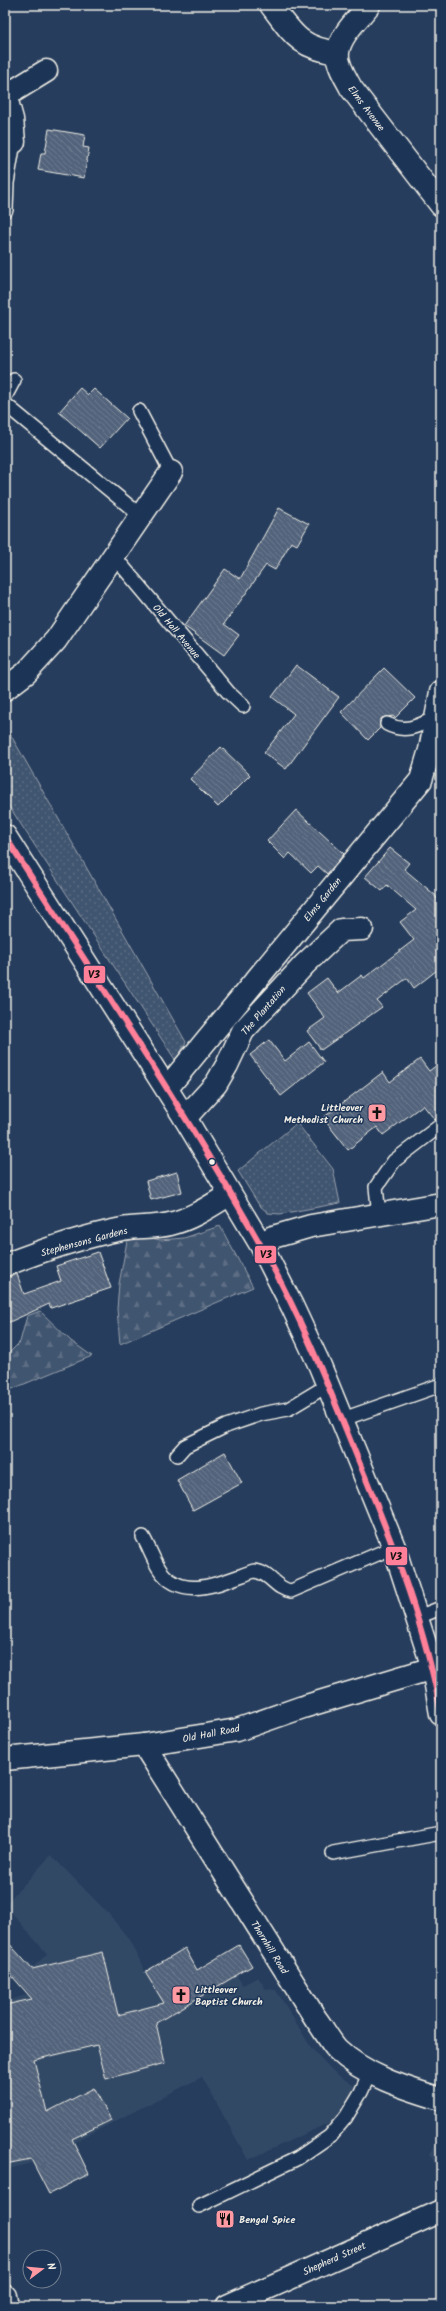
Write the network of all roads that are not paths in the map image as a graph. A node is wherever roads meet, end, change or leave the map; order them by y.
1 (270, 5) edge
2 (369, 5) edge
3 (338, 52) junction
4 (46, 71) dead end
5 (6, 94) edge
6 (14, 142) joint
7 (6, 182) edge
8 (441, 204) edge
9 (6, 210) edge
10 (14, 380) dead end
11 (5, 397) edge
12 (5, 404) edge
13 (139, 411) dead end
14 (171, 472) joint
15 (141, 516) junction
16 (114, 555) junction
17 (5, 689) edge
18 (441, 692) edge
19 (243, 706) dead end
20 (437, 717) junction
21 (388, 724) dead end
22 (5, 836) edge
23 (362, 929) dead end
24 (166, 1088) junction
25 (185, 1118) junction
26 (441, 1125) edge
27 (230, 1194) junction
28 (441, 1204) edge
29 (379, 1214) junction
30 (261, 1245) junction
31 (5, 1265) edge
32 (328, 1385) junction
33 (441, 1385) edge
34 (343, 1420) junction
35 (177, 1454) dead end
36 (143, 1537) dead end
37 (394, 1547) junction
38 (441, 1608) edge
39 (418, 1617) junction
40 (433, 1668) junction
41 (441, 1714) edge
42 (144, 1745) junction
43 (5, 1759) edge
44 (441, 1833) edge
45 (333, 1853) dead end
46 (370, 2072) junction
47 (441, 2100) edge
48 (199, 2206) dead end
49 (441, 2211) edge
50 (5, 2296) edge
51 (7, 2306) edge
52 (227, 2306) edge

1 - 3 street
2 - 3 street
3 - 8 street, Elms Avenue
4 - 5 street
5 - 6 street
6 - 7 lane
7 - 9 lane
10 - 11 lane
12 - 15 lane
13 - 14 lane
14 - 15 street
15 - 16 street
16 - 17 street
16 - 19 lane, Old Hall Avenue
18 - 20 street, Elms Garden
20 - 21 lane
20 - 24 street, Elms Garden
22 - 24 street
23 - 25 street, The Plantation
24 - 25 street
25 - 27 street
26 - 29 lane
27 - 30 street
27 - 31 street, Stephensons Gardens
28 - 29 street
29 - 30 street
30 - 32 street
32 - 34 street
32 - 35 lane
33 - 34 lane
34 - 37 street
36 - 37 lane
37 - 39 street
38 - 39 lane
39 - 40 street
40 - 41 street
40 - 42 street, Old Hall Road
42 - 43 street, Old Hall Road
42 - 46 street, Thornhill Road
44 - 45 lane
46 - 47 street, Thornhill Road
46 - 48 lane
49 - 52 street, Shepherd Street
50 - 51 street

